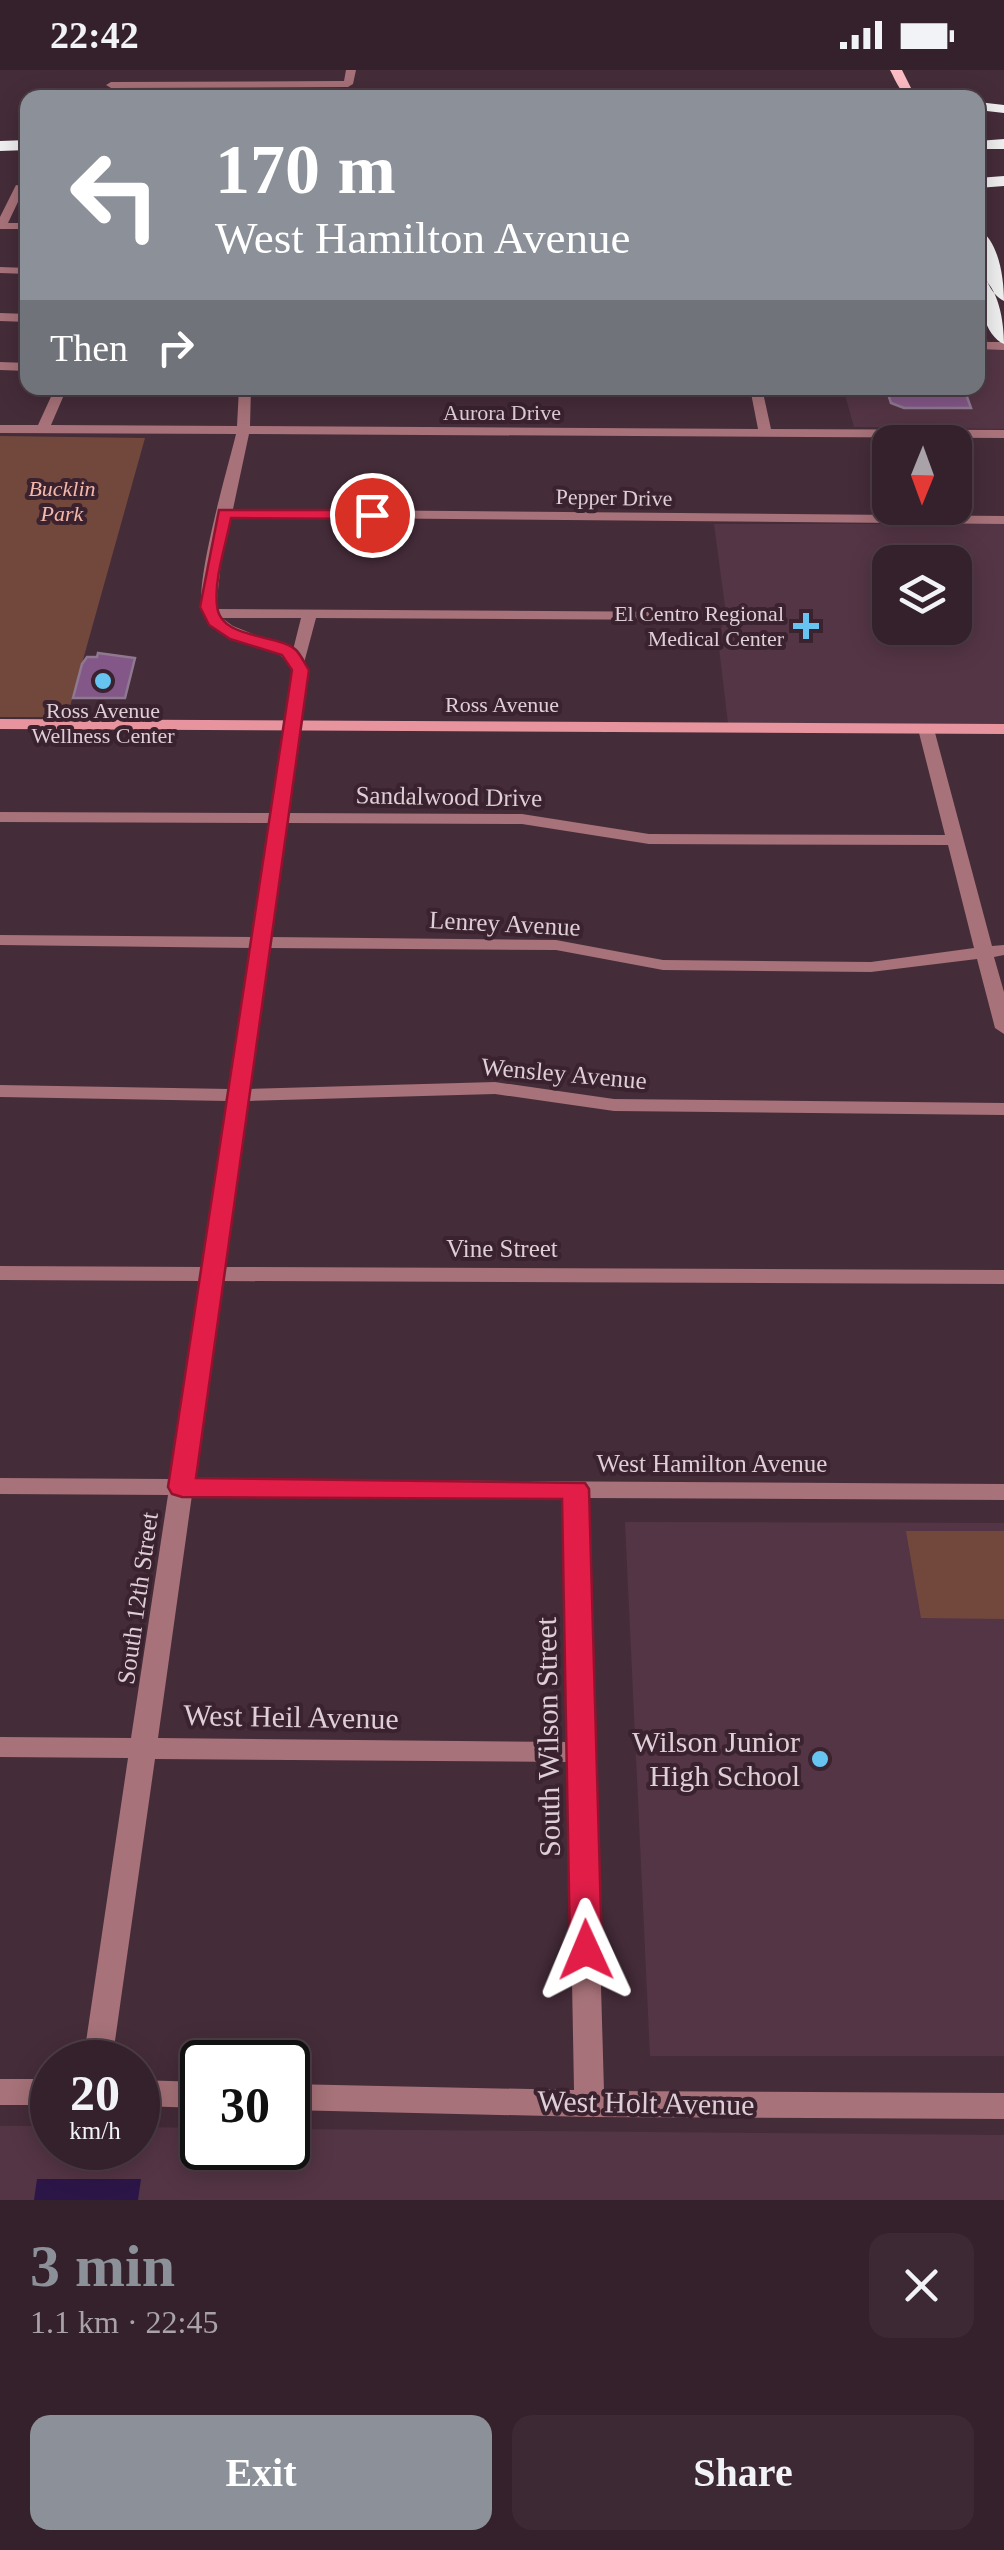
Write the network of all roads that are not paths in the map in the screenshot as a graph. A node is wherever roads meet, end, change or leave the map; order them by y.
1 (120, 70) edge
2 (351, 70) edge
3 (20, 187) dead end
4 (0, 226) edge
5 (985, 251) edge
6 (1004, 296) edge
7 (985, 297) edge
8 (1004, 343) edge
9 (58, 395) edge
10 (244, 395) edge
11 (757, 395) edge
12 (0, 429) edge
13 (43, 429) junction
14 (244, 430) junction
15 (765, 433) junction
16 (1004, 434) edge
17 (224, 514) junction
18 (1004, 520) edge
19 (210, 613) junction
20 (310, 613) junction
21 (692, 616) dead end
22 (298, 661) junction
23 (0, 724) edge
24 (292, 726) junction
25 (926, 729) junction
26 (1004, 729) edge
27 (0, 817) edge
28 (279, 819) junction
29 (955, 840) junction
30 (0, 940) edge
31 (261, 942) junction
32 (982, 950) junction
33 (1004, 950) edge
34 (1004, 1028) edge
35 (0, 1092) edge
36 (239, 1094) junction
37 (1004, 1109) edge
38 (0, 1273) edge
39 (212, 1274) junction
40 (1004, 1276) edge
41 (0, 1486) edge
42 (182, 1487) junction
43 (576, 1489) junction
44 (1004, 1492) edge
45 (0, 1747) edge
46 (143, 1748) junction
47 (581, 1752) junction
48 (100, 2040) edge
49 (0, 2092) edge
50 (30, 2092) edge
51 (310, 2098) edge
52 (589, 2104) junction
53 (1004, 2106) edge

1 - 2 street
3 - 4 street
5 - 6 highway
7 - 8 highway
9 - 13 street
10 - 14 street
11 - 15 street
12 - 13 street, Aurora Drive
13 - 14 street, Aurora Drive
14 - 15 street, Aurora Drive
14 - 17 street
15 - 16 street, Aurora Drive
17 - 18 street, Pepper Drive
17 - 19 street
19 - 20 street
19 - 22 street
20 - 21 street
20 - 22 street, South 12th Street
22 - 24 street, South 12th Street
23 - 24 street, Ross Avenue
24 - 25 street, Ross Avenue
24 - 28 street, South 12th Street
25 - 26 street, Ross Avenue
25 - 29 street
27 - 28 street, Sandalwood Drive
28 - 29 street, Sandalwood Drive
28 - 31 street, South 12th Street
29 - 32 street
30 - 31 street, Lenrey Avenue
31 - 32 street, Lenrey Avenue
31 - 36 street, South 12th Street
32 - 33 street, Lenrey Avenue
32 - 34 street
35 - 36 street, Wensley Avenue
36 - 37 street, Wensley Avenue
36 - 39 street, South 12th Street
38 - 39 street, Vine Street
39 - 40 street, Vine Street
39 - 42 street, South 12th Street
41 - 42 street, West Hamilton Avenue
42 - 43 street, West Hamilton Avenue
42 - 46 street, South 12th Street
43 - 44 street, West Hamilton Avenue
43 - 47 street, South Wilson Street
45 - 46 street, West Heil Avenue
46 - 47 street, West Heil Avenue
46 - 48 street, South 12th Street
47 - 52 street, South Wilson Street
49 - 50 street
51 - 52 street, West Holt Avenue
52 - 53 street, West Holt Avenue

